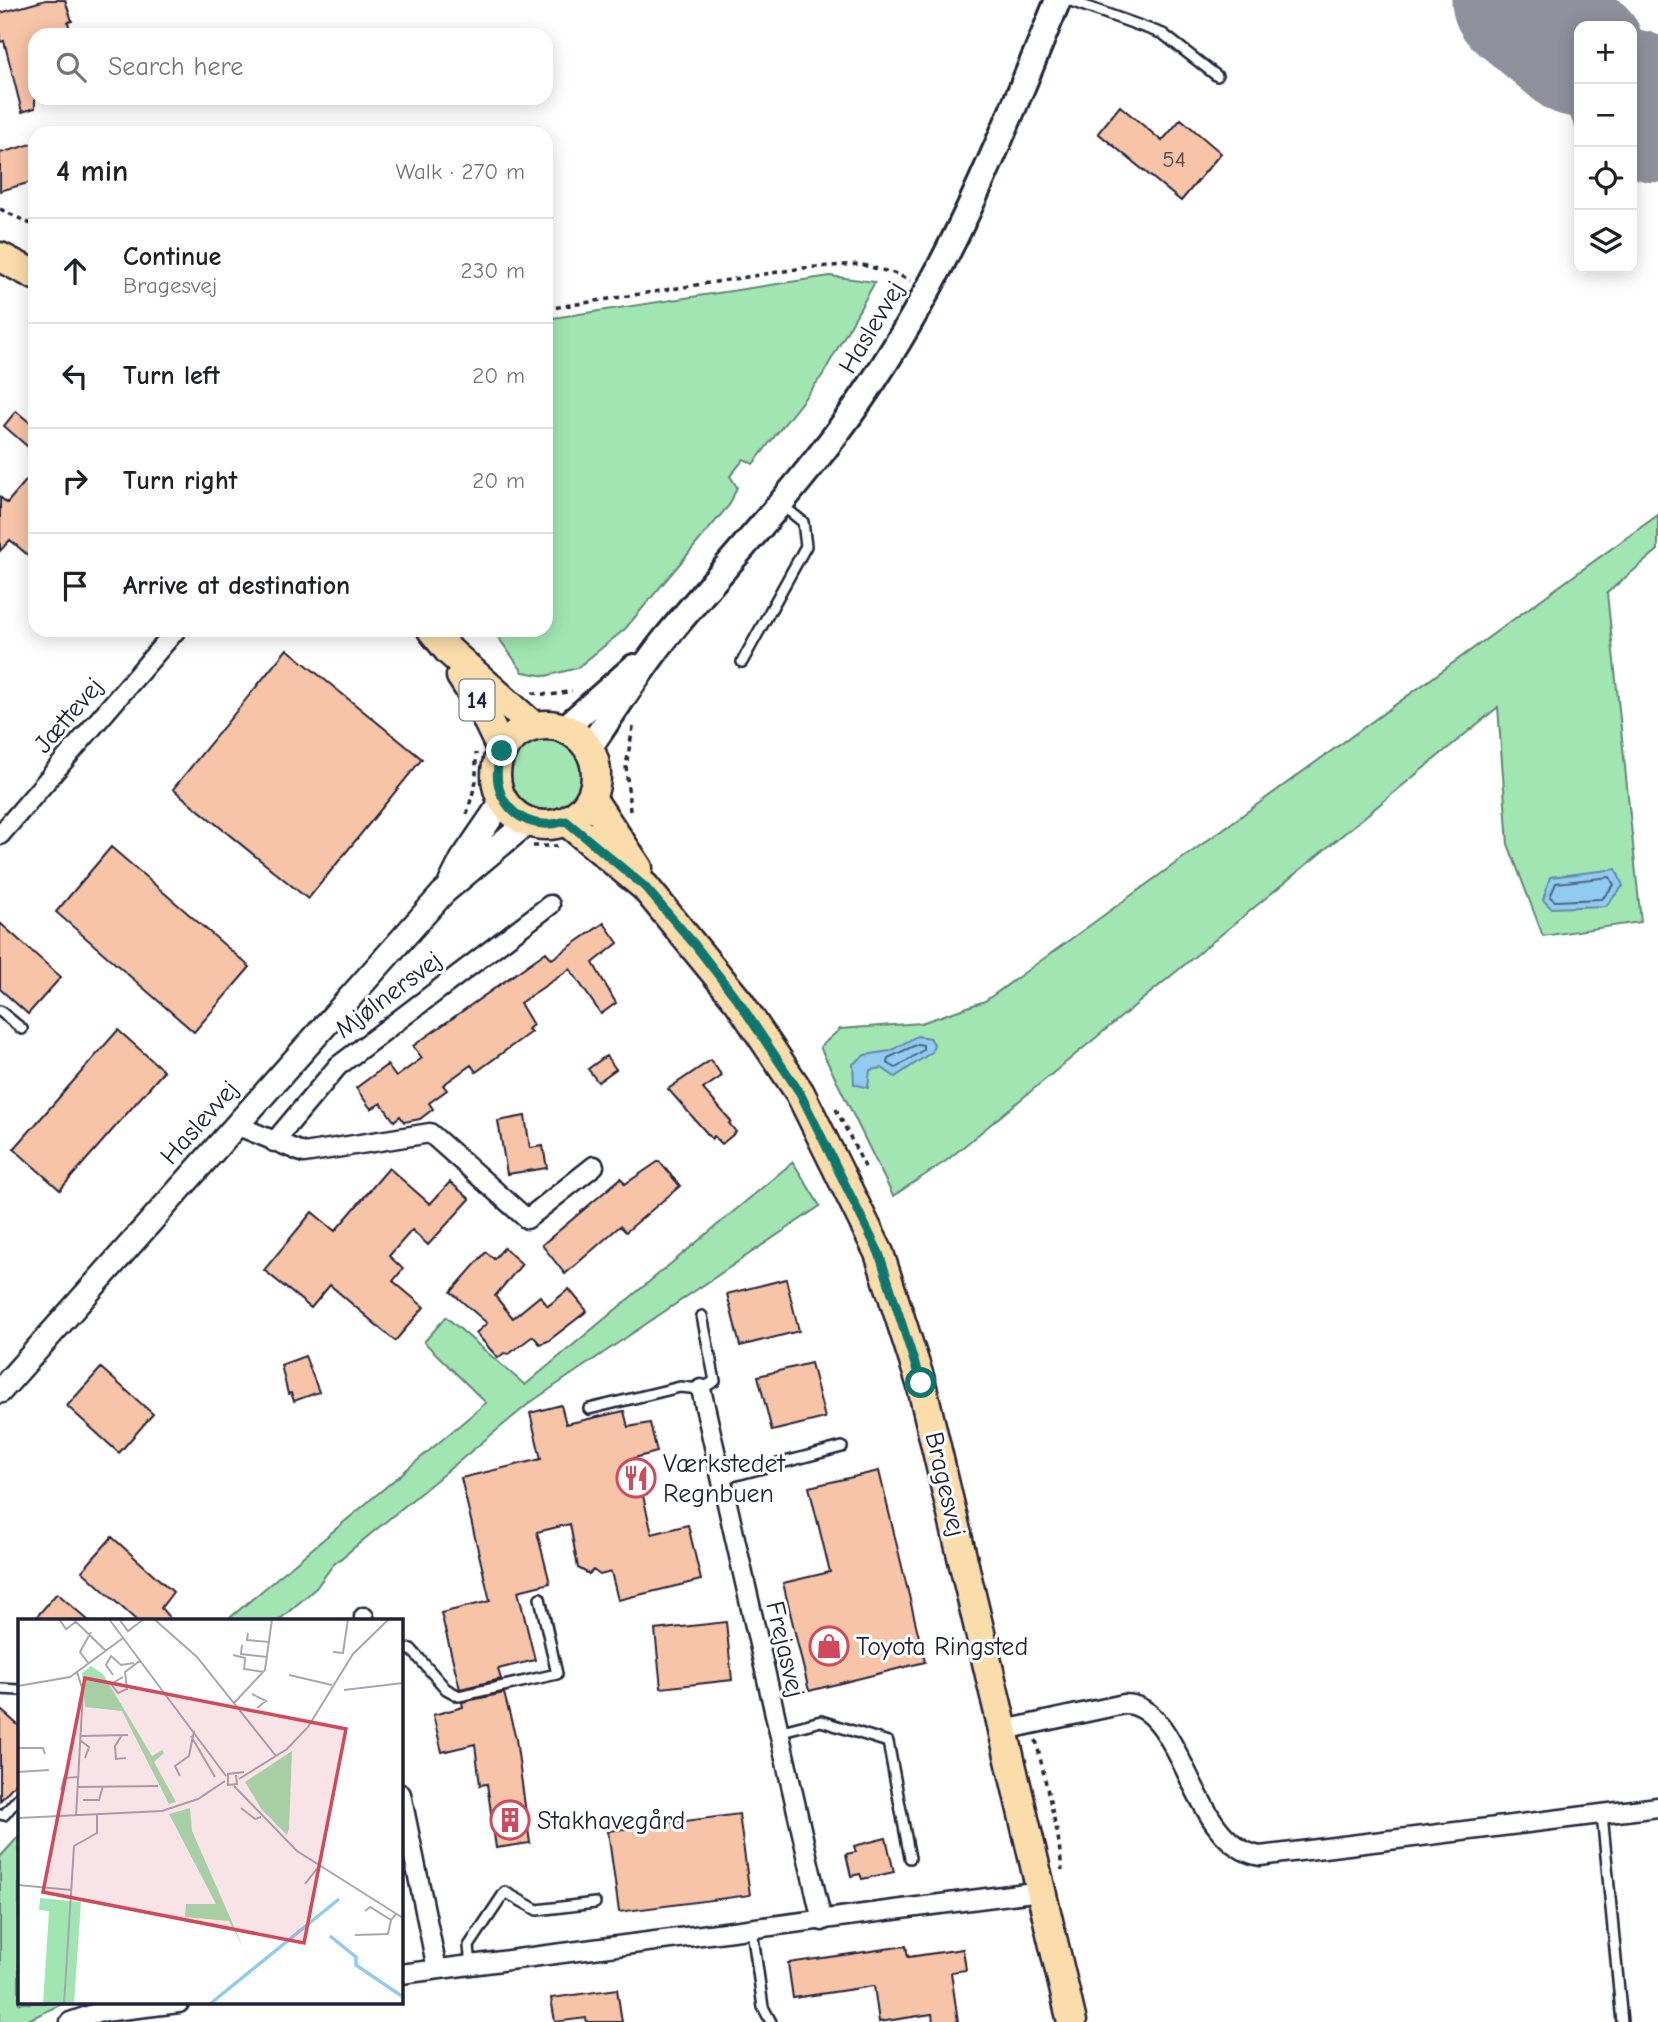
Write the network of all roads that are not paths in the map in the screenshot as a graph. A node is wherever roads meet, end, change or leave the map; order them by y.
1 (1058, 0) edge
2 (1068, 0) edge
3 (1217, 76) dead end
4 (0, 257) edge
5 (28, 271) edge
6 (781, 505) junction
7 (170, 637) edge
8 (441, 640) edge
9 (664, 641) junction
10 (742, 662) dead end
11 (533, 726) junction
12 (565, 728) junction
13 (589, 748) junction
14 (502, 751) junction
15 (592, 798) junction
16 (503, 800) junction
17 (565, 834) junction
18 (0, 835) edge
19 (526, 836) junction
20 (645, 887) junction
21 (443, 893) junction
22 (550, 905) dead end
23 (0, 1011) edge
24 (22, 1029) dead end
25 (236, 1125) junction
26 (274, 1142) junction
27 (594, 1166) dead end
28 (702, 1316) dead end
29 (701, 1389) junction
30 (0, 1391) edge
31 (589, 1409) dead end
32 (842, 1447) dead end
33 (720, 1479) junction
34 (540, 1598) dead end
35 (402, 1651) edge
36 (0, 1689) edge
37 (18, 1690) edge
38 (1004, 1730) junction
39 (778, 1732) junction
40 (18, 1798) edge
41 (402, 1799) edge
42 (1658, 1807) edge
43 (0, 1814) edge
44 (1602, 1814) junction
45 (910, 1858) dead end
46 (1041, 1891) junction
47 (594, 1903) dead end
48 (822, 1921) junction
49 (752, 1930) junction
50 (471, 1965) junction
51 (437, 1969) junction
52 (402, 1974) edge
53 (171, 2004) edge
54 (70, 2022) edge
55 (771, 2022) edge
56 (1072, 2022) edge
57 (1622, 2022) edge

1 - 6 main road, Haslevvej
2 - 3 lane
4 - 5 main road
6 - 9 main road, Haslevvej
6 - 10 lane
7 - 18 street, Jættevej
8 - 11 main road
8 - 14 main road, 14
9 - 12 main road, Haslevvej
9 - 13 main road, Haslevvej
11 - 12 main road, 14
11 - 14 main road, 14
12 - 13 main road
13 - 15 main road
14 - 16 main road, 14
15 - 17 main road
15 - 20 main road, Bragesvej
16 - 19 main road
16 - 21 street, Haslevvej
17 - 19 main road
17 - 20 main road, Bragesvej
19 - 21 street, Haslevvej
20 - 38 main road, Bragesvej
21 - 25 street, Haslevvej
22 - 26 street, Mjølnersvej
23 - 24 lane
25 - 26 street
25 - 30 street, Haslevvej
26 - 27 street
28 - 29 lane
29 - 31 lane
29 - 33 street, Frejasvej
32 - 33 lane
33 - 39 street, Frejasvej
34 - 35 lane
36 - 37 lane
38 - 44 street
38 - 46 main road, Bragesvej
39 - 45 lane
39 - 48 street, Frejasvej
40 - 43 lane
41 - 51 street
42 - 44 street
44 - 57 lane
46 - 48 street
46 - 56 main road, Bragesvej
47 - 50 lane
48 - 49 street
49 - 50 street
49 - 55 lane
50 - 51 street
51 - 52 street
53 - 54 street

